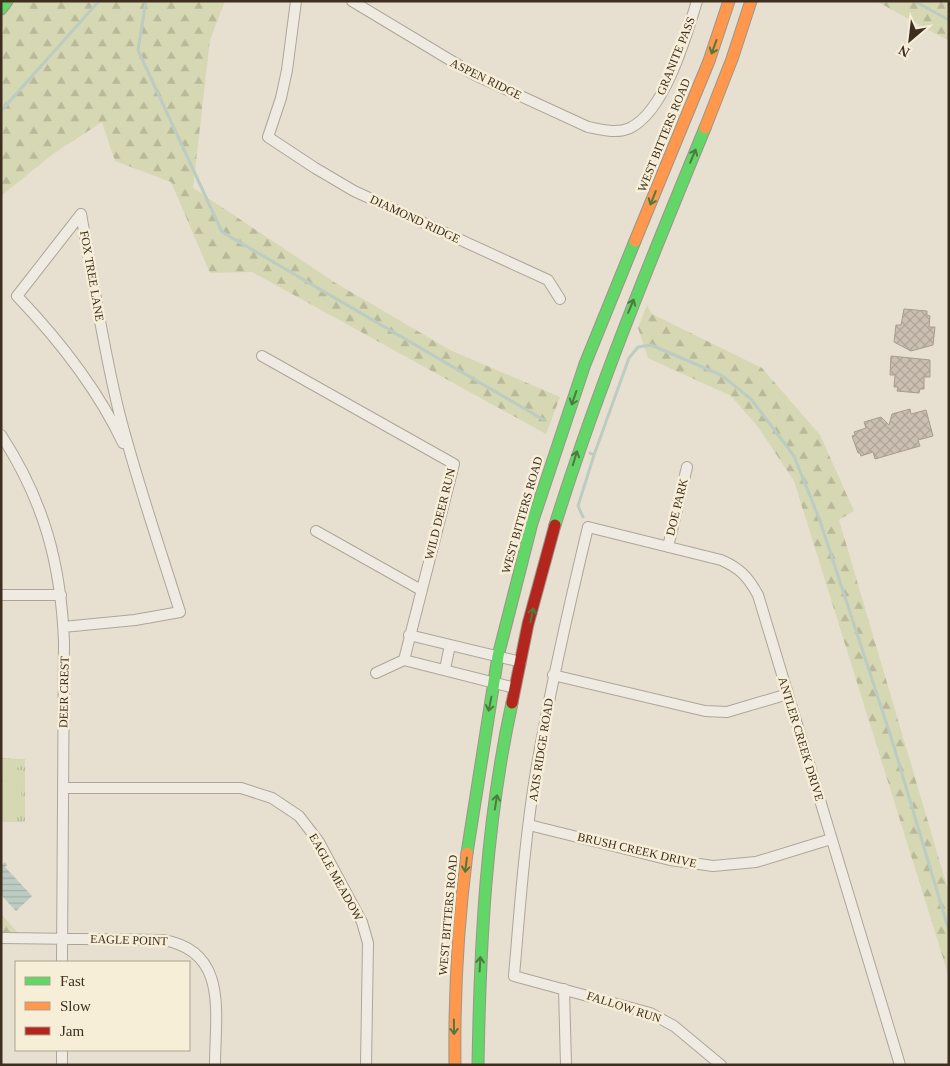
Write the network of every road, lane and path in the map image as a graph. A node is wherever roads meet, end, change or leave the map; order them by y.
1 (7, 1) edge
2 (296, 1) edge
3 (352, 1) edge
4 (729, 1) edge
5 (751, 1) edge
6 (694, 2) edge
7 (1, 9) edge
8 (629, 128) joint
9 (560, 299) dead end
10 (262, 356) dead end
11 (585, 364) junction
12 (605, 373) junction
13 (1, 435) edge
14 (133, 464) junction
15 (687, 467) dead end
16 (588, 527) joint
17 (316, 531) dead end
18 (668, 547) junction
19 (421, 590) junction
20 (1, 595) edge
21 (61, 595) junction
22 (64, 627) junction
23 (409, 635) junction
24 (450, 645) junction
25 (498, 656) junction
26 (404, 660) junction
27 (521, 662) junction
28 (445, 669) junction
29 (376, 673) dead end
30 (553, 675) junction
31 (494, 682) junction
32 (515, 688) junction
33 (788, 694) junction
34 (63, 788) junction
35 (529, 825) junction
36 (831, 839) junction
37 (1, 938) edge
38 (62, 939) junction
39 (62, 961) edge
40 (514, 976) joint
41 (564, 989) junction
42 (62, 1051) edge
43 (62, 1065) edge
44 (215, 1065) edge
45 (366, 1065) edge
46 (455, 1065) edge
47 (478, 1065) edge
48 (566, 1065) edge
49 (721, 1065) edge
50 (900, 1065) edge

1 - 7 main road
2 - 9 street, DIAMOND RIDGE
3 - 8 street, ASPEN RIDGE
4 -> 11 main road, WEST BITTERS ROAD
12 -> 5 main road
6 - 8 street, GRANITE PASS
10 - 19 street, WILD DEER RUN
11 - 12 main road
11 -> 25 main road, WEST BITTERS ROAD
27 -> 12 main road
13 - 21 street, DEER CREST
14 - 14 street, FOX TREE LANE
14 - 22 street, FOX TREE LANE
15 - 18 street, DOE PARK
16 - 18 street, ANTLER CREEK DRIVE
16 - 30 street, AXIS RIDGE ROAD
17 - 19 street
18 - 33 street, ANTLER CREEK DRIVE
19 - 23 street, WILD DEER RUN
20 - 21 street
21 - 22 street, DEER CREST
22 - 34 street, DEER CREST
23 - 24 street
23 - 26 street, WILD DEER RUN
24 - 25 street
24 - 28 street
25 - 27 street
25 - 31 main road, WEST BITTERS ROAD
26 - 28 street
26 - 29 street
27 - 32 main road
28 - 31 street
30 - 33 street
30 - 35 street, AXIS RIDGE ROAD
31 - 32 street
31 -> 46 main road, WEST BITTERS ROAD
47 -> 32 main road
33 - 36 street, ANTLER CREEK DRIVE
34 - 38 street, DEER CREST
34 - 45 street, EAGLE MEADOW
35 - 36 street, BRUSH CREEK DRIVE
35 - 40 street, AXIS RIDGE ROAD
36 - 50 street, ANTLER CREEK DRIVE
37 - 38 street, EAGLE POINT
38 - 39 street, DEER CREST
38 - 44 street, EAGLE POINT
40 - 41 street, FALLOW RUN
41 - 48 street
41 - 49 street, FALLOW RUN
42 - 43 street

